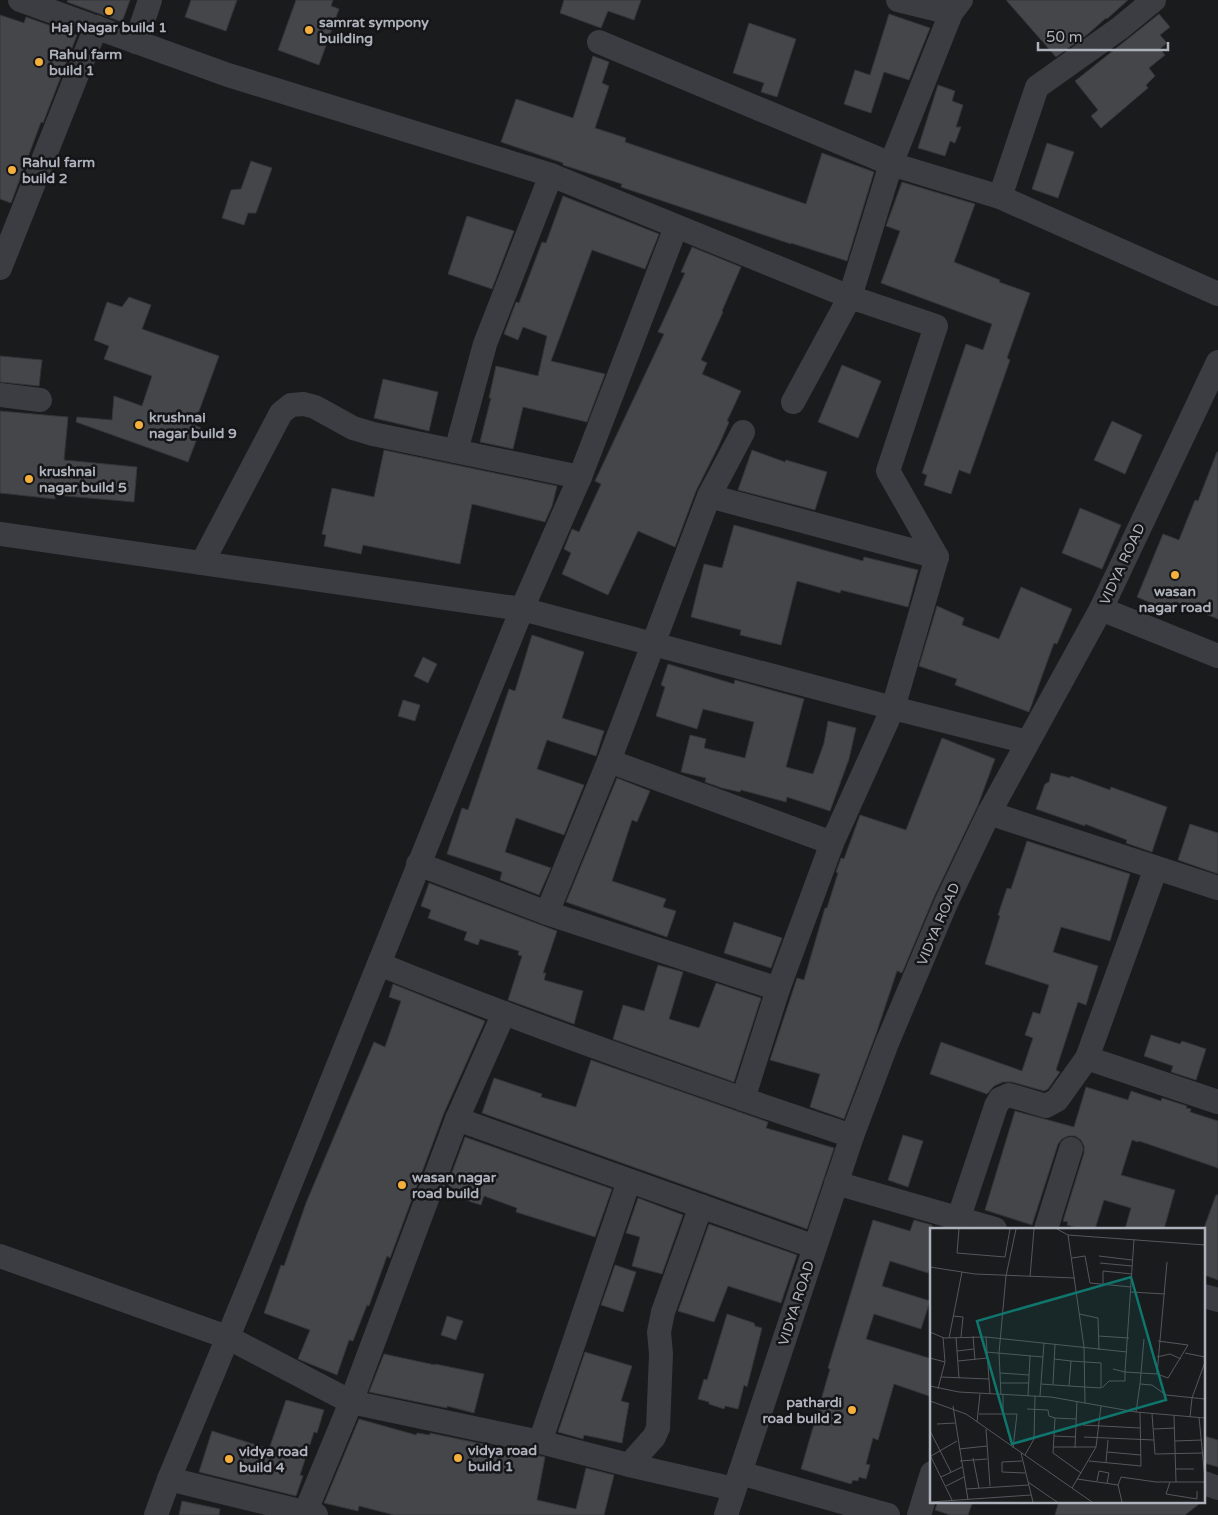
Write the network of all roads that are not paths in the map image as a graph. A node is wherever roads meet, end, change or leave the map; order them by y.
1 (20, 0) edge
2 (150, 0) edge
3 (898, 0) edge
4 (1154, 0) edge
5 (956, 7) edge
6 (96, 28) junction
7 (136, 42) junction
8 (599, 42) dead end
9 (891, 164) junction
10 (551, 175) junction
11 (1000, 197) junction
12 (676, 227) junction
13 (0, 268) edge
14 (1218, 294) edge
15 (850, 297) junction
16 (1218, 362) edge
17 (0, 395) edge
18 (40, 400) dead end
19 (793, 402) dead end
20 (743, 432) dead end
21 (456, 451) junction
22 (580, 477) junction
23 (709, 496) junction
24 (0, 534) edge
25 (937, 557) junction
26 (202, 563) junction
27 (522, 609) junction
28 (1101, 609) junction
29 (654, 644) junction
30 (1218, 656) edge
31 (893, 708) junction
32 (1027, 742) junction
33 (609, 761) junction
34 (989, 812) junction
35 (832, 843) junction
36 (418, 864) junction
37 (1156, 868) junction
38 (1218, 888) edge
39 (547, 913) junction
40 (378, 964) junction
41 (778, 989) junction
42 (504, 1013) junction
43 (1086, 1058) junction
44 (743, 1099) junction
45 (1218, 1102) edge
46 (457, 1119) junction
47 (852, 1136) junction
48 (1071, 1149) dead end
49 (628, 1181) junction
50 (836, 1184) junction
51 (701, 1206) junction
52 (957, 1224) edge
53 (987, 1228) edge
54 (1046, 1228) edge
55 (815, 1247) junction
56 (0, 1256) edge
57 (227, 1337) junction
58 (351, 1402) junction
59 (540, 1442) junction
60 (629, 1465) junction
61 (169, 1479) junction
62 (930, 1479) edge
63 (737, 1481) junction
64 (310, 1514) edge
65 (156, 1515) edge
66 (726, 1515) edge
67 (888, 1515) edge
68 (919, 1515) edge

1 - 6 street
2 - 7 street
3 - 5 street
4 - 11 street
5 - 9 street
6 - 7 street
6 - 13 street
7 - 10 street
8 - 9 street
9 - 11 street
9 - 15 street
10 - 12 street
10 - 21 street
11 - 14 street
12 - 15 street
12 - 22 street
15 - 19 street
15 - 25 street
16 - 28 street, VIDYA ROAD
17 - 18 street
20 - 23 street
21 - 22 street
21 - 26 street
22 - 27 street
23 - 25 street
23 - 29 street
24 - 26 street
25 - 31 street
26 - 27 street
27 - 29 street
27 - 36 street
28 - 30 street
28 - 32 street, VIDYA ROAD
29 - 31 street
29 - 33 street
31 - 32 street
31 - 35 street
32 - 34 street, VIDYA ROAD
33 - 35 street
33 - 39 street
34 - 37 street
34 - 47 street, VIDYA ROAD
35 - 41 street
36 - 39 street
36 - 40 street
37 - 38 street
37 - 43 street
39 - 41 street
40 - 42 street
40 - 57 street
41 - 44 street
42 - 44 street
42 - 46 street
43 - 45 street
43 - 52 street
44 - 47 street
46 - 49 street
46 - 58 street
47 - 50 street, VIDYA ROAD
48 - 54 street
49 - 51 street
49 - 59 street
50 - 52 street
50 - 55 street, VIDYA ROAD
51 - 55 street
51 - 60 street
52 - 53 street
55 - 63 street, VIDYA ROAD
56 - 57 street
57 - 58 street
57 - 61 street
58 - 59 street
58 - 64 street
59 - 60 street
60 - 63 street
61 - 64 street
61 - 65 street
62 - 68 street
63 - 66 street, VIDYA ROAD
63 - 67 street

